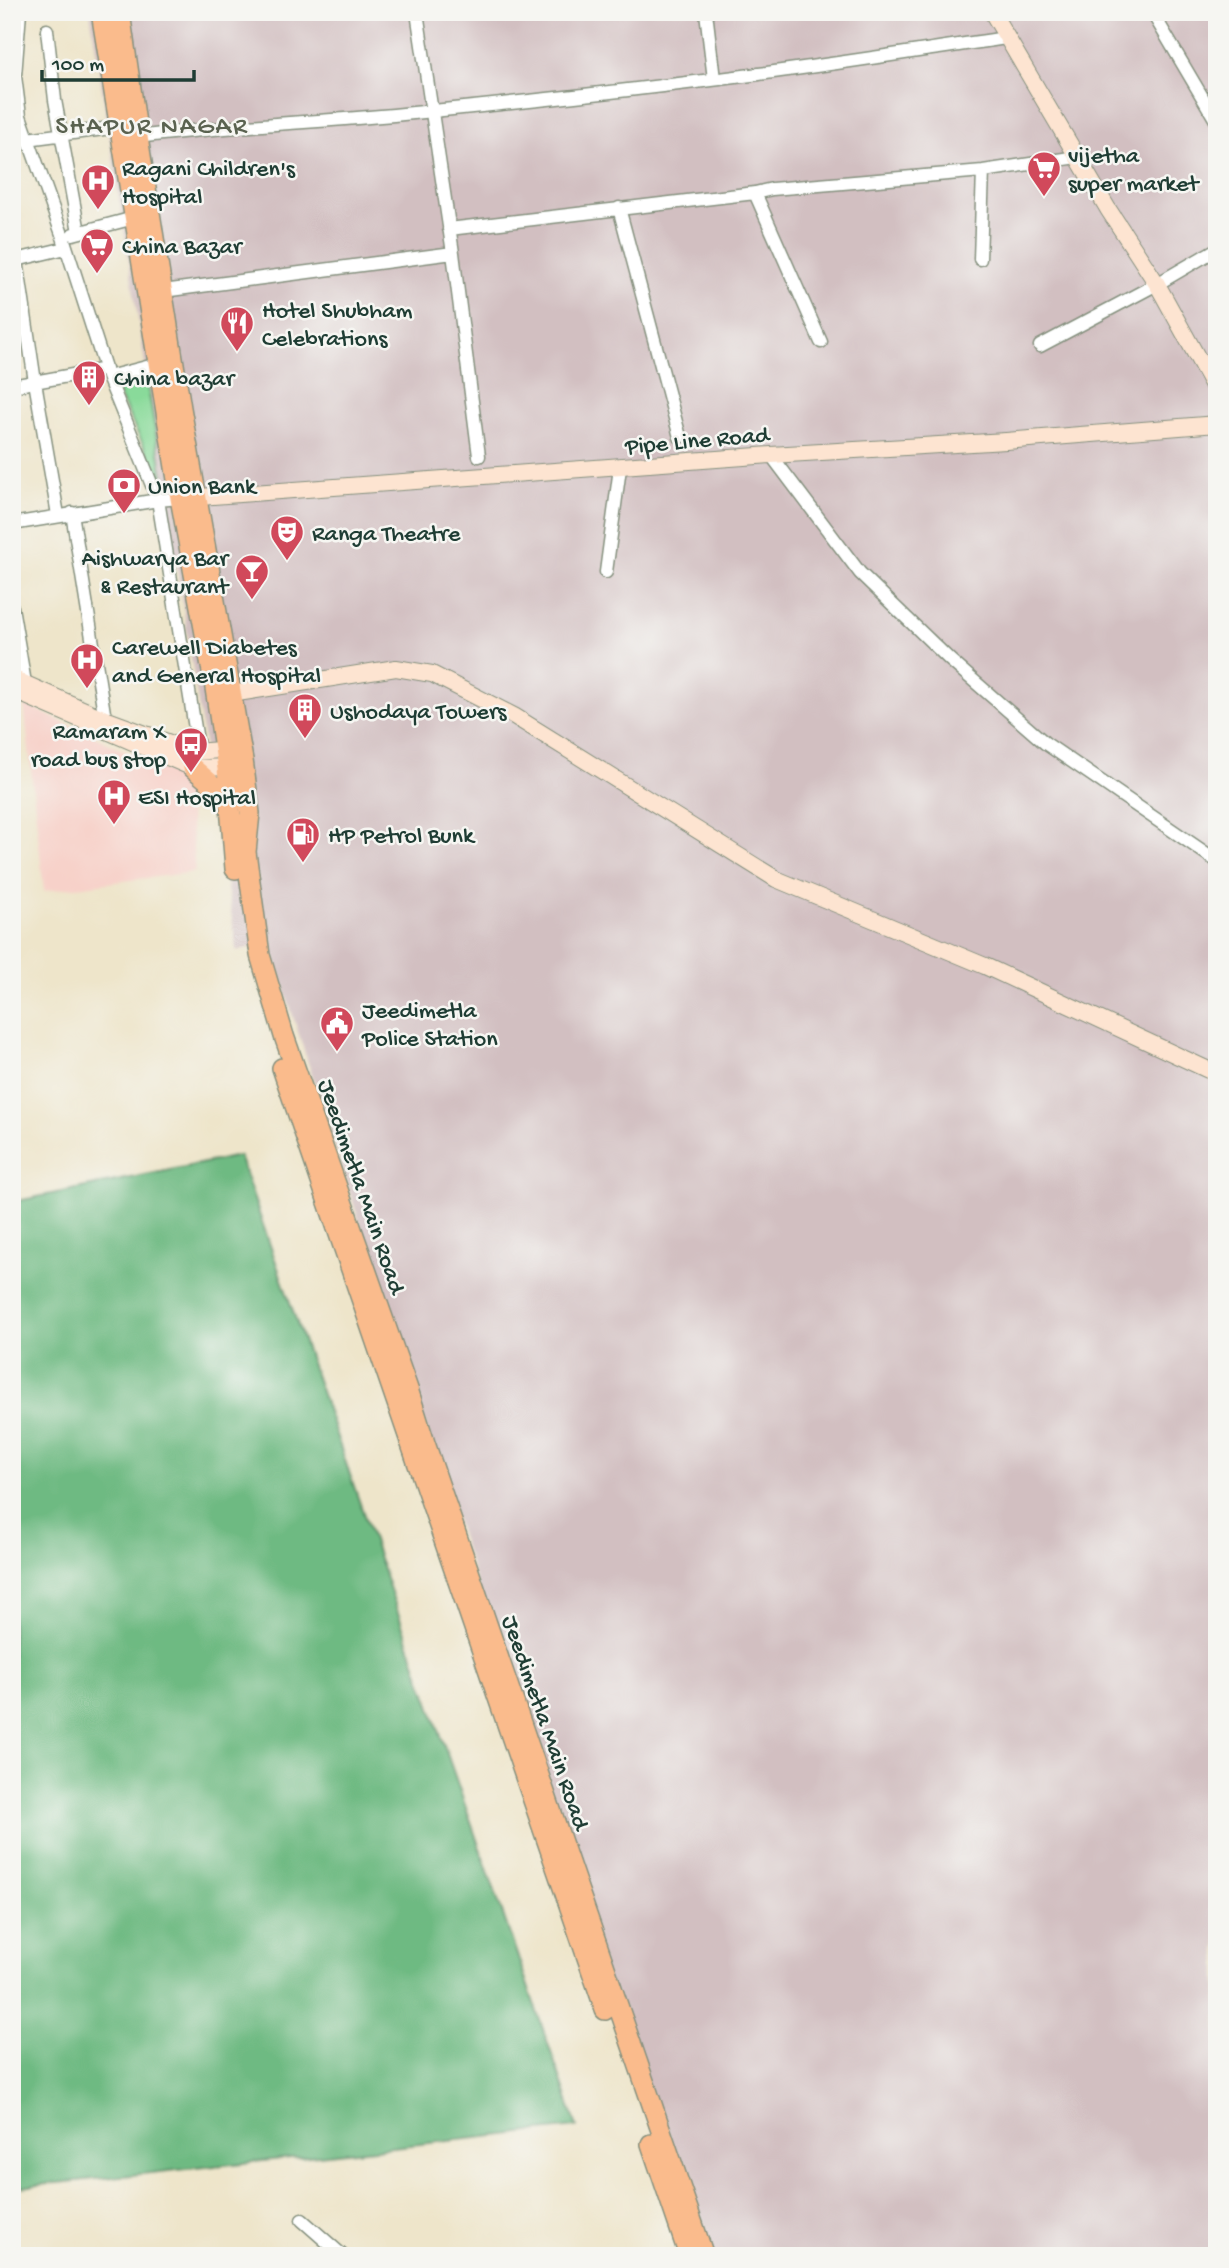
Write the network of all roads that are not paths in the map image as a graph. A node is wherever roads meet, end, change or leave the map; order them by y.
1 (20, 12) edge
2 (101, 12) edge
3 (120, 12) edge
4 (417, 12) edge
5 (706, 12) edge
6 (992, 12) edge
7 (1152, 12) edge
8 (47, 30) dead end
9 (1006, 38) junction
10 (15, 54) edge
11 (118, 60) junction
12 (14, 76) edge
13 (714, 79) junction
14 (430, 111) junction
15 (1217, 122) edge
16 (119, 127) junction
17 (61, 135) junction
18 (138, 137) junction
19 (27, 139) junction
20 (1077, 157) junction
21 (983, 171) junction
22 (755, 192) junction
23 (619, 208) junction
24 (134, 218) junction
25 (449, 229) junction
26 (79, 233) junction
27 (64, 243) junction
28 (1217, 249) edge
29 (453, 253) junction
30 (980, 259) dead end
31 (15, 261) edge
32 (1157, 284) junction
33 (163, 291) junction
34 (821, 342) dead end
35 (1040, 346) dead end
36 (158, 364) junction
37 (107, 373) junction
38 (35, 382) junction
39 (12, 386) edge
40 (1217, 393) edge
41 (1217, 424) edge
42 (680, 437) dead end
43 (771, 455) junction
44 (479, 456) dead end
45 (620, 468) junction
46 (188, 497) junction
47 (158, 500) junction
48 (72, 513) junction
49 (58, 515) junction
50 (12, 524) edge
51 (606, 572) dead end
52 (213, 593) junction
53 (12, 607) edge
54 (17, 684) edge
55 (231, 694) junction
56 (105, 719) junction
57 (230, 759) junction
58 (196, 760) junction
59 (229, 799) junction
60 (245, 844) junction
61 (1217, 861) edge
62 (1217, 1074) edge
63 (299, 1099) junction
64 (302, 2220) dead end
65 (343, 2256) edge
66 (689, 2256) edge
67 (704, 2256) edge

1 - 10 street
2 - 11 main road, Jeedimetla Main Road
3 - 11 main road, Jeedimetla Main Road
4 - 14 street
5 - 13 street
6 - 9 street
7 - 15 street
8 - 17 street
9 - 13 street
9 - 20 street
10 - 12 street
11 - 16 main road, Jeedimetla Main Road
11 - 18 main road, Jeedimetla Main Road
12 - 19 street
13 - 14 street
14 - 18 street
14 - 25 street
16 - 17 street
16 - 24 main road, Jeedimetla Main Road
17 - 19 street
17 - 26 street
18 - 33 main road, Jeedimetla Main Road
19 - 27 street
20 - 21 street
20 - 32 street
21 - 22 street
21 - 30 street
22 - 23 street
22 - 34 street
23 - 25 street
23 - 42 street
24 - 26 street
24 - 36 main road, Jeedimetla Main Road
25 - 29 street
26 - 27 street
27 - 31 street
27 - 37 street
28 - 32 street
29 - 33 street
29 - 44 street
31 - 38 street
32 - 35 street
32 - 40 street
33 - 46 main road, Jeedimetla Main Road
36 - 37 street
36 - 46 main road, Jeedimetla Main Road
37 - 38 street
37 - 47 street
38 - 39 street
38 - 49 street
41 - 43 street, Pipe Line Road
43 - 45 street, Pipe Line Road
43 - 61 street
45 - 46 street, Pipe Line Road
45 - 51 street
46 - 47 street
46 - 52 main road, Jeedimetla Main Road
46 - 57 main road, Jeedimetla Main Road
47 - 48 street
47 - 58 street
48 - 49 street
48 - 56 street
49 - 50 street
52 - 55 main road, Jeedimetla Main Road
52 - 57 main road
53 - 54 street
54 - 56 street
54 - 58 street
55 - 60 main road, Jeedimetla Main Road
55 - 62 street
56 - 58 street
57 - 58 street
57 - 59 main road, Jeedimetla Main Road
57 - 60 main road
58 - 59 main road
59 - 63 main road, Jeedimetla Main Road
60 - 63 main road, Jeedimetla Main Road
63 - 66 main road, Jeedimetla Main Road
63 - 67 main road, Jeedimetla Main Road
64 - 65 street

